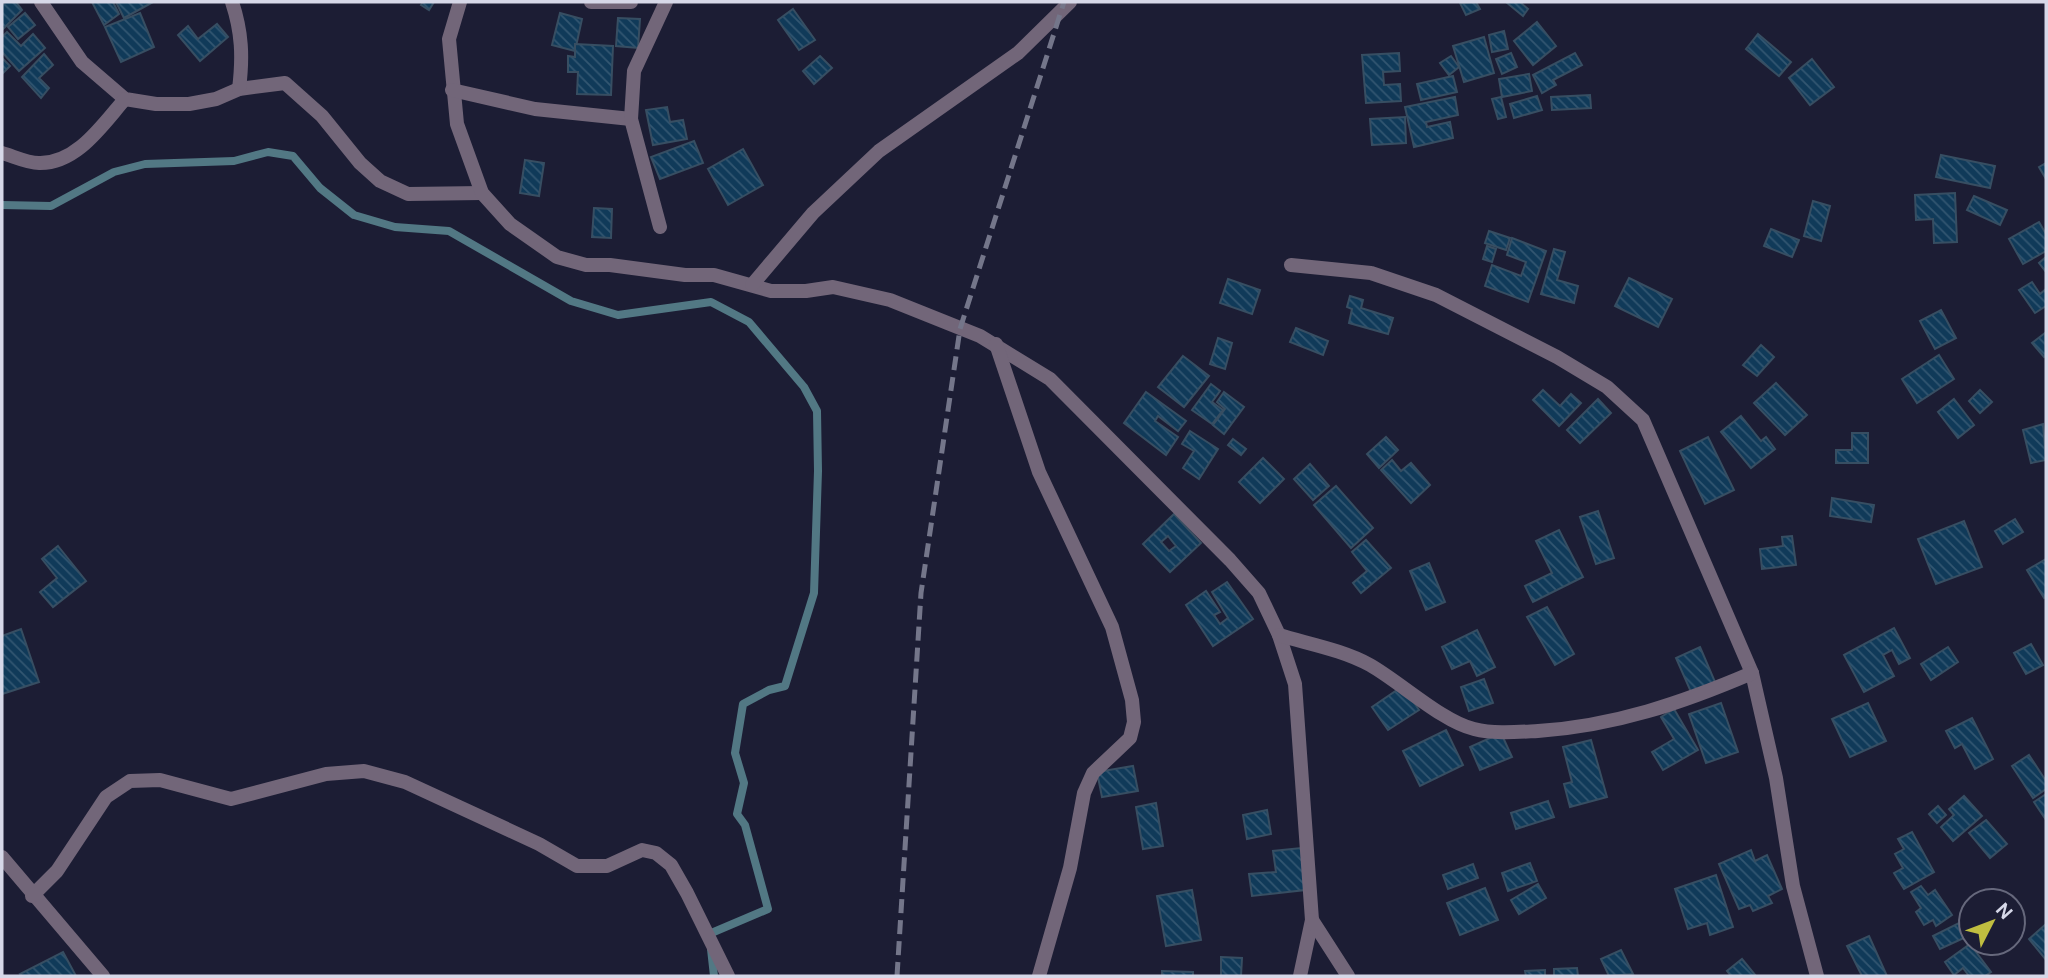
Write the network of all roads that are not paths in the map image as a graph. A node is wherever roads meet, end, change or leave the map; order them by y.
1 (41, 2) edge
2 (232, 2) edge
3 (460, 2) edge
4 (591, 2) edge
5 (631, 2) edge
6 (666, 2) edge
7 (1070, 2) edge
8 (239, 89) junction
9 (452, 90) junction
10 (125, 99) junction
11 (631, 119) junction
12 (2, 153) edge
13 (482, 192) junction
14 (660, 228) dead end
15 (1291, 265) dead end
16 (752, 285) junction
17 (996, 344) junction
18 (1279, 635) junction
19 (1752, 673) junction
20 (2, 857) edge
21 (32, 896) junction
22 (1312, 920) junction
23 (103, 976) edge
24 (728, 976) edge
25 (1039, 976) edge
26 (1300, 976) edge
27 (1348, 976) edge
28 (1817, 976) edge

1 - 10 street
2 - 8 street
3 - 9 street
4 - 5 street
6 - 11 street
7 - 16 street
8 - 10 street
8 - 13 street
9 - 11 street
9 - 13 street
10 - 12 street
11 - 14 street
13 - 16 street
15 - 19 street
16 - 17 street
17 - 18 street
17 - 25 street
18 - 19 street
18 - 22 street
19 - 28 street
20 - 21 street
21 - 23 street
21 - 24 street
22 - 26 street
22 - 27 street

